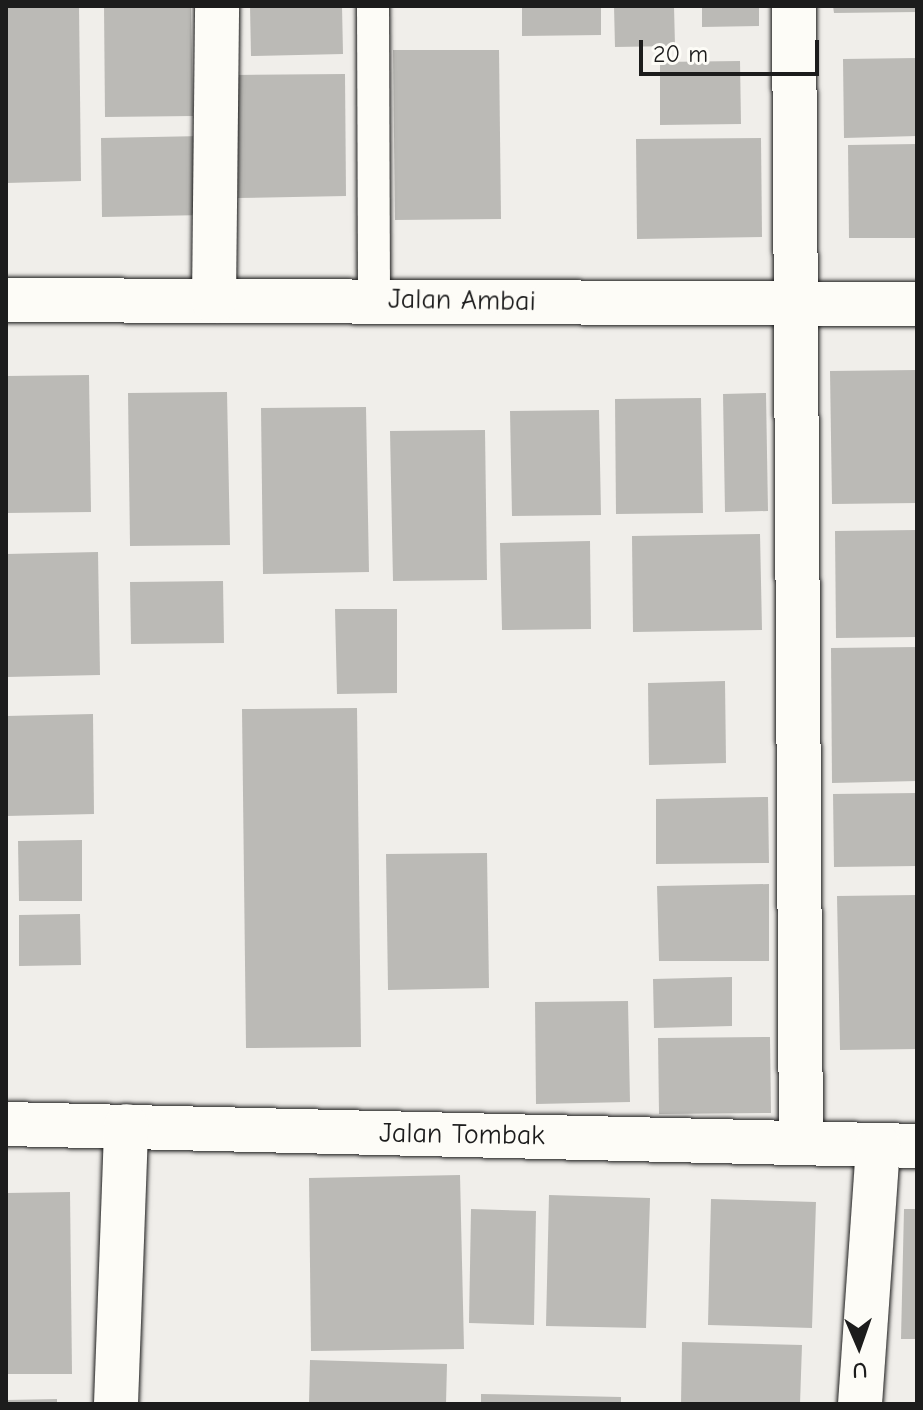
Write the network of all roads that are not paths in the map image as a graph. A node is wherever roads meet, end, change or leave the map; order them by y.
1 (217, 6) edge
2 (373, 6) edge
3 (794, 6) edge
4 (374, 299) junction
5 (6, 300) edge
6 (214, 301) junction
7 (799, 303) junction
8 (917, 304) edge
9 (6, 1124) edge
10 (126, 1126) junction
11 (801, 1142) junction
12 (898, 1146) edge
13 (116, 1404) edge
14 (860, 1404) edge

1 - 6 street
2 - 4 lane
3 - 7 street
4 - 6 street, Jalan Ambai
4 - 7 street, Jalan Ambai
5 - 6 street, Jalan Ambai
7 - 8 street, Jalan Ambai
7 - 11 street
9 - 10 street, Jalan Tombak
10 - 11 street, Jalan Tombak
10 - 13 street
11 - 12 street, Jalan Tombak
12 - 14 street

